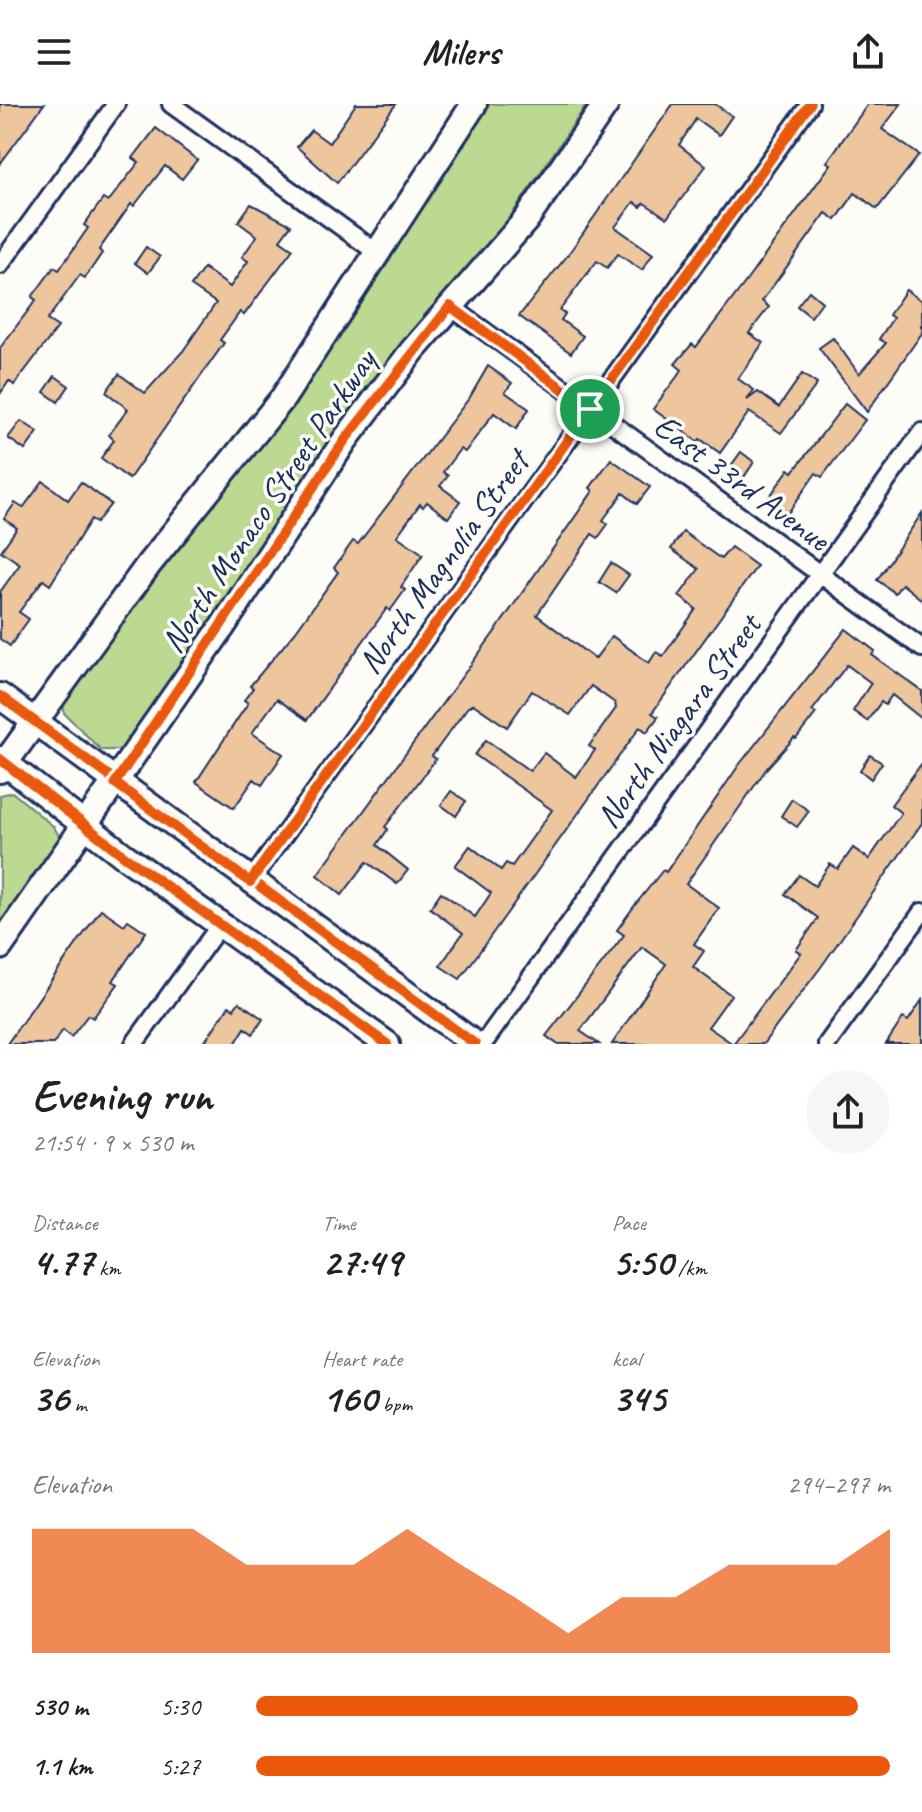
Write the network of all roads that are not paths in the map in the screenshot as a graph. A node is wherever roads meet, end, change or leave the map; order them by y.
1 (116, 104) edge
2 (171, 104) edge
3 (474, 104) edge
4 (606, 104) edge
5 (810, 104) edge
6 (379, 254) junction
7 (0, 265) edge
8 (450, 306) junction
9 (590, 409) junction
10 (922, 432) edge
11 (820, 575) junction
12 (922, 648) edge
13 (0, 696) edge
14 (33, 721) junction
15 (2, 764) edge
16 (115, 783) junction
17 (86, 826) junction
18 (250, 882) junction
19 (922, 912) edge
20 (215, 932) junction
21 (0, 947) edge
22 (134, 1044) edge
23 (387, 1044) edge
24 (475, 1044) edge
25 (483, 1044) edge
26 (827, 1044) edge

1 - 7 street
2 - 6 street
3 - 6 street, North Monaco Street Parkway
4 - 8 street, North Monaco Street Parkway
5 - 9 street, North Magnolia Street
6 - 14 street, North Monaco Street Parkway
8 - 9 street, East 33rd Avenue
8 - 16 street, North Monaco Street Parkway
9 - 11 street, East 33rd Avenue
9 - 18 street, North Magnolia Street
10 - 11 street, North Niagara Street
11 - 12 street, East 33rd Avenue
11 - 25 street, North Niagara Street
13 - 14 street
14 - 15 street, North Monaco Street Parkway
14 - 16 street
15 - 17 street
16 - 17 street, North Monaco Street Parkway
16 - 18 street
17 - 20 street
17 - 21 street, North Monaco Street Parkway
18 - 24 street
19 - 26 street
20 - 22 street
20 - 23 street

